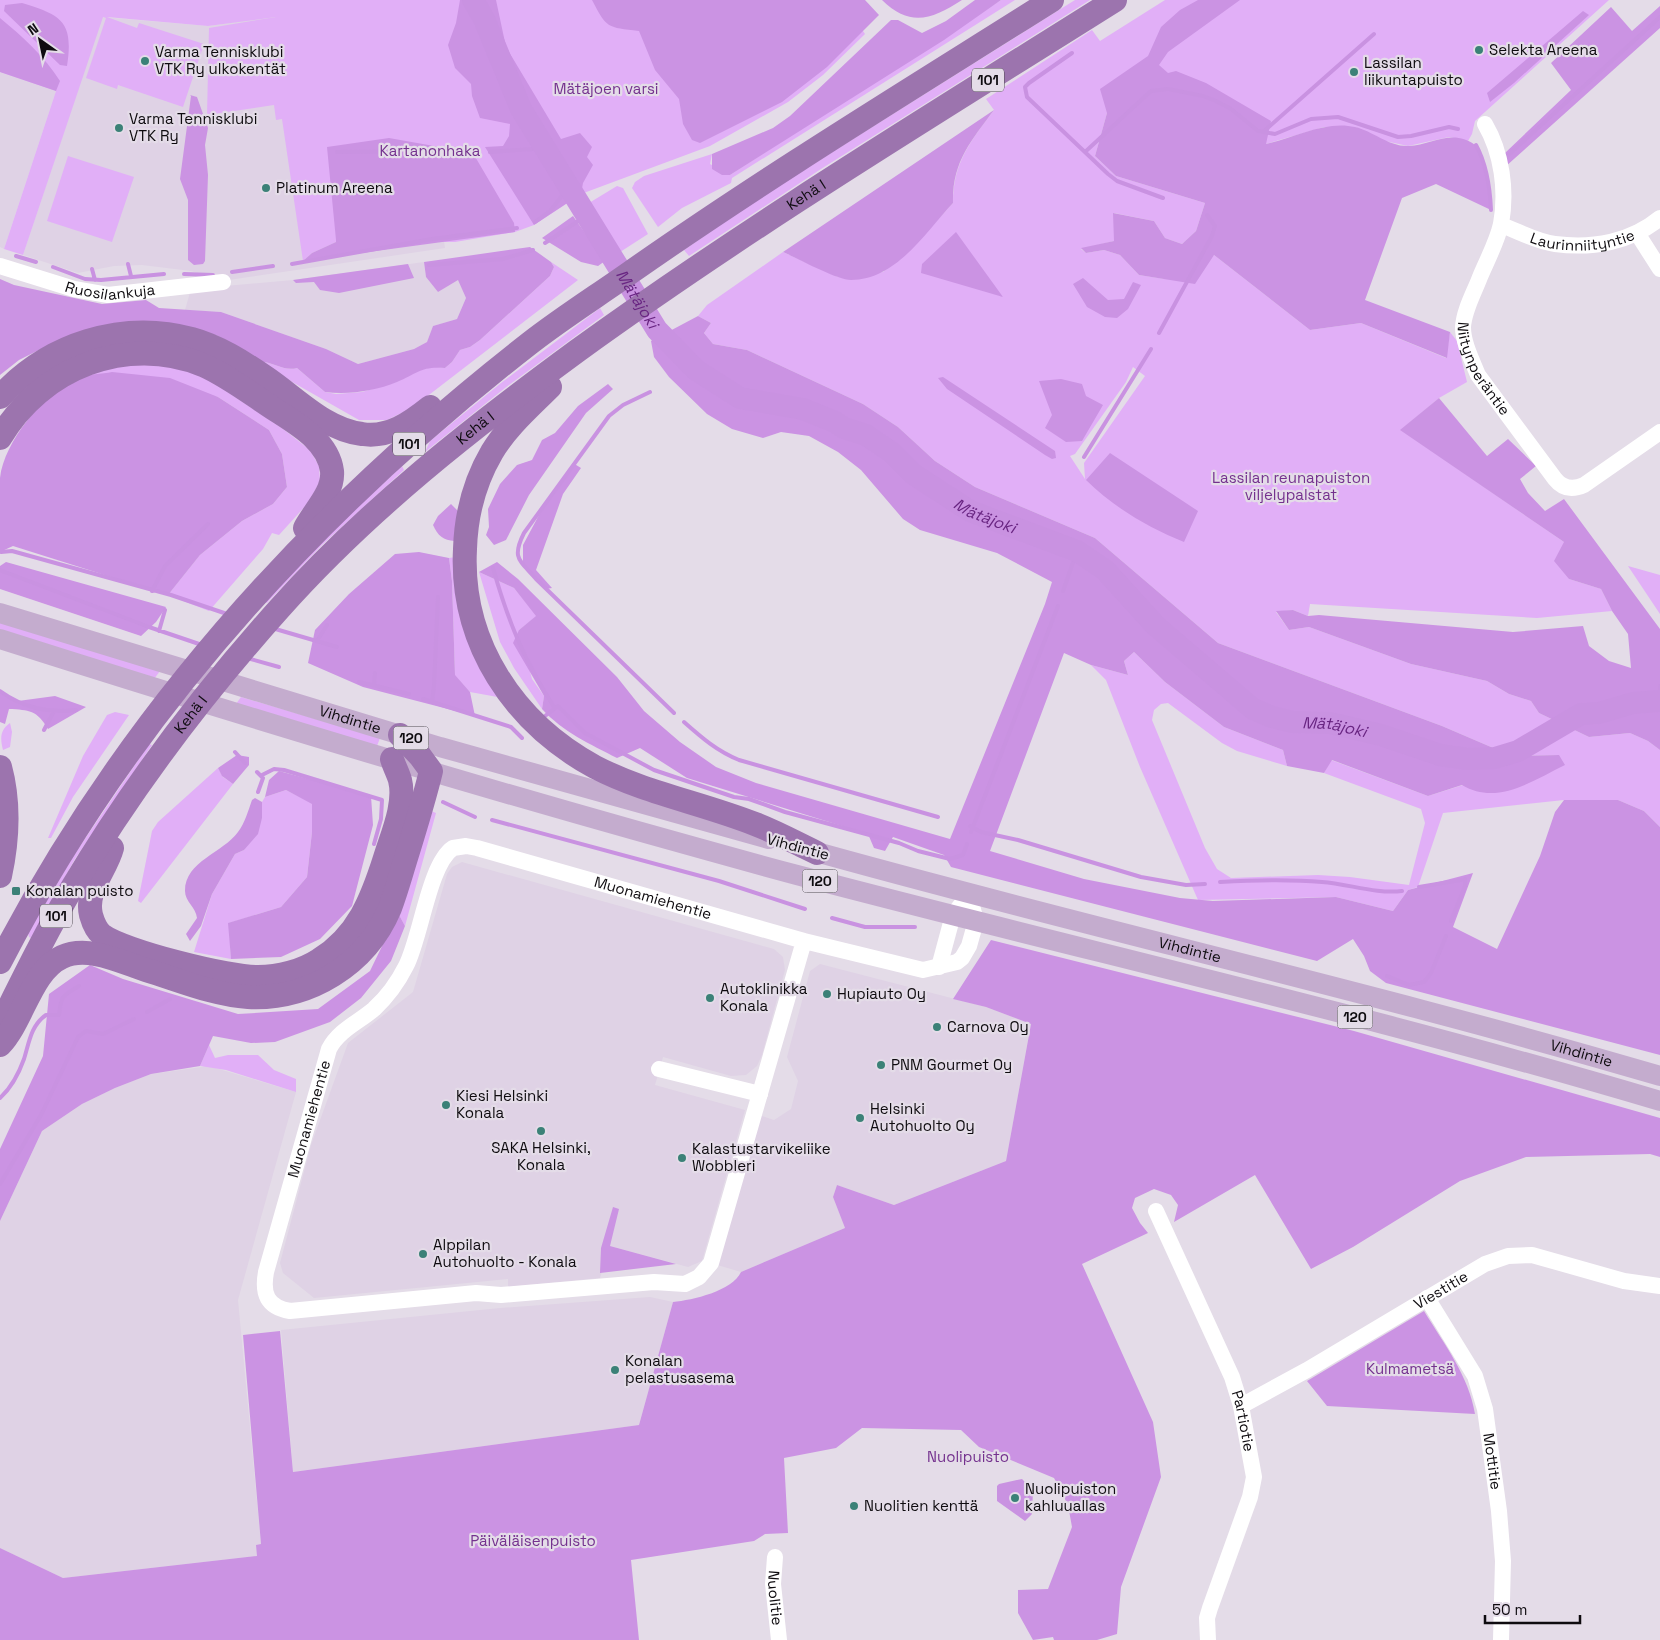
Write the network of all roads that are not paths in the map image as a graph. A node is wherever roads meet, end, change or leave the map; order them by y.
1 (1052, 0) edge
2 (1115, 0) edge
3 (1485, 124) dead end
4 (1660, 218) edge
5 (1501, 225) junction
6 (1637, 234) junction
7 (0, 266) edge
8 (1660, 269) edge
9 (223, 282) dead end
10 (592, 341) junction
11 (531, 342) junction
12 (0, 397) edge
13 (1660, 432) edge
14 (0, 438) edge
15 (293, 554) junction
16 (0, 613) edge
17 (0, 639) edge
18 (400, 735) junction
19 (392, 759) junction
20 (0, 767) edge
21 (431, 771) junction
22 (120, 812) junction
23 (817, 853) junction
24 (0, 876) edge
25 (969, 894) junction
26 (953, 915) junction
27 (976, 921) junction
28 (804, 941) junction
29 (0, 962) edge
30 (940, 967) junction
31 (0, 1026) edge
32 (0, 1045) edge
33 (660, 1069) dead end
34 (1660, 1076) edge
35 (760, 1094) junction
36 (1660, 1101) edge
37 (1156, 1211) dead end
38 (1660, 1286) edge
39 (1427, 1298) junction
40 (1242, 1406) junction
41 (775, 1557) dead end
42 (779, 1640) edge
43 (1208, 1640) edge
44 (1501, 1640) edge

1 - 11 highway, Kehä I / 101
2 - 10 highway, Kehä I / 101
3 - 5 street, Niitynperäntie
4 - 6 street, Laurinniityntie
5 - 6 street, Laurinniityntie
5 - 13 street, Niitynperäntie
6 - 8 street
7 - 9 street, Ruosilankuja
10 - 22 highway, Kehä I / 101
10 - 23 highway
11 - 12 highway
11 - 15 highway, Kehä I / 101
14 - 15 highway
15 - 29 highway, Kehä I / 101
16 - 18 main road, Vihdintie / 120
17 - 19 main road, Vihdintie / 120
18 - 21 highway
18 - 23 main road, Vihdintie / 120
19 - 21 main road, Vihdintie / 120
19 - 22 highway
20 - 24 highway
21 - 26 main road, Vihdintie / 120
21 - 32 highway
22 - 31 highway, Kehä I / 101
23 - 25 main road, Vihdintie / 120
25 - 26 street
25 - 27 street
25 - 34 main road, Vihdintie / 120
26 - 27 main road, Vihdintie / 120
26 - 30 street
27 - 30 street, Muonamiehentie
27 - 36 main road, Vihdintie / 120
28 - 30 street, Muonamiehentie
28 - 35 street
28 - 35 street, Muonamiehentie
33 - 35 street
37 - 40 street, Partiotie
38 - 39 street, Viestitie
39 - 40 street, Viestitie
39 - 44 street, Mottitie
40 - 43 street, Partiotie
41 - 42 street, Nuolitie

